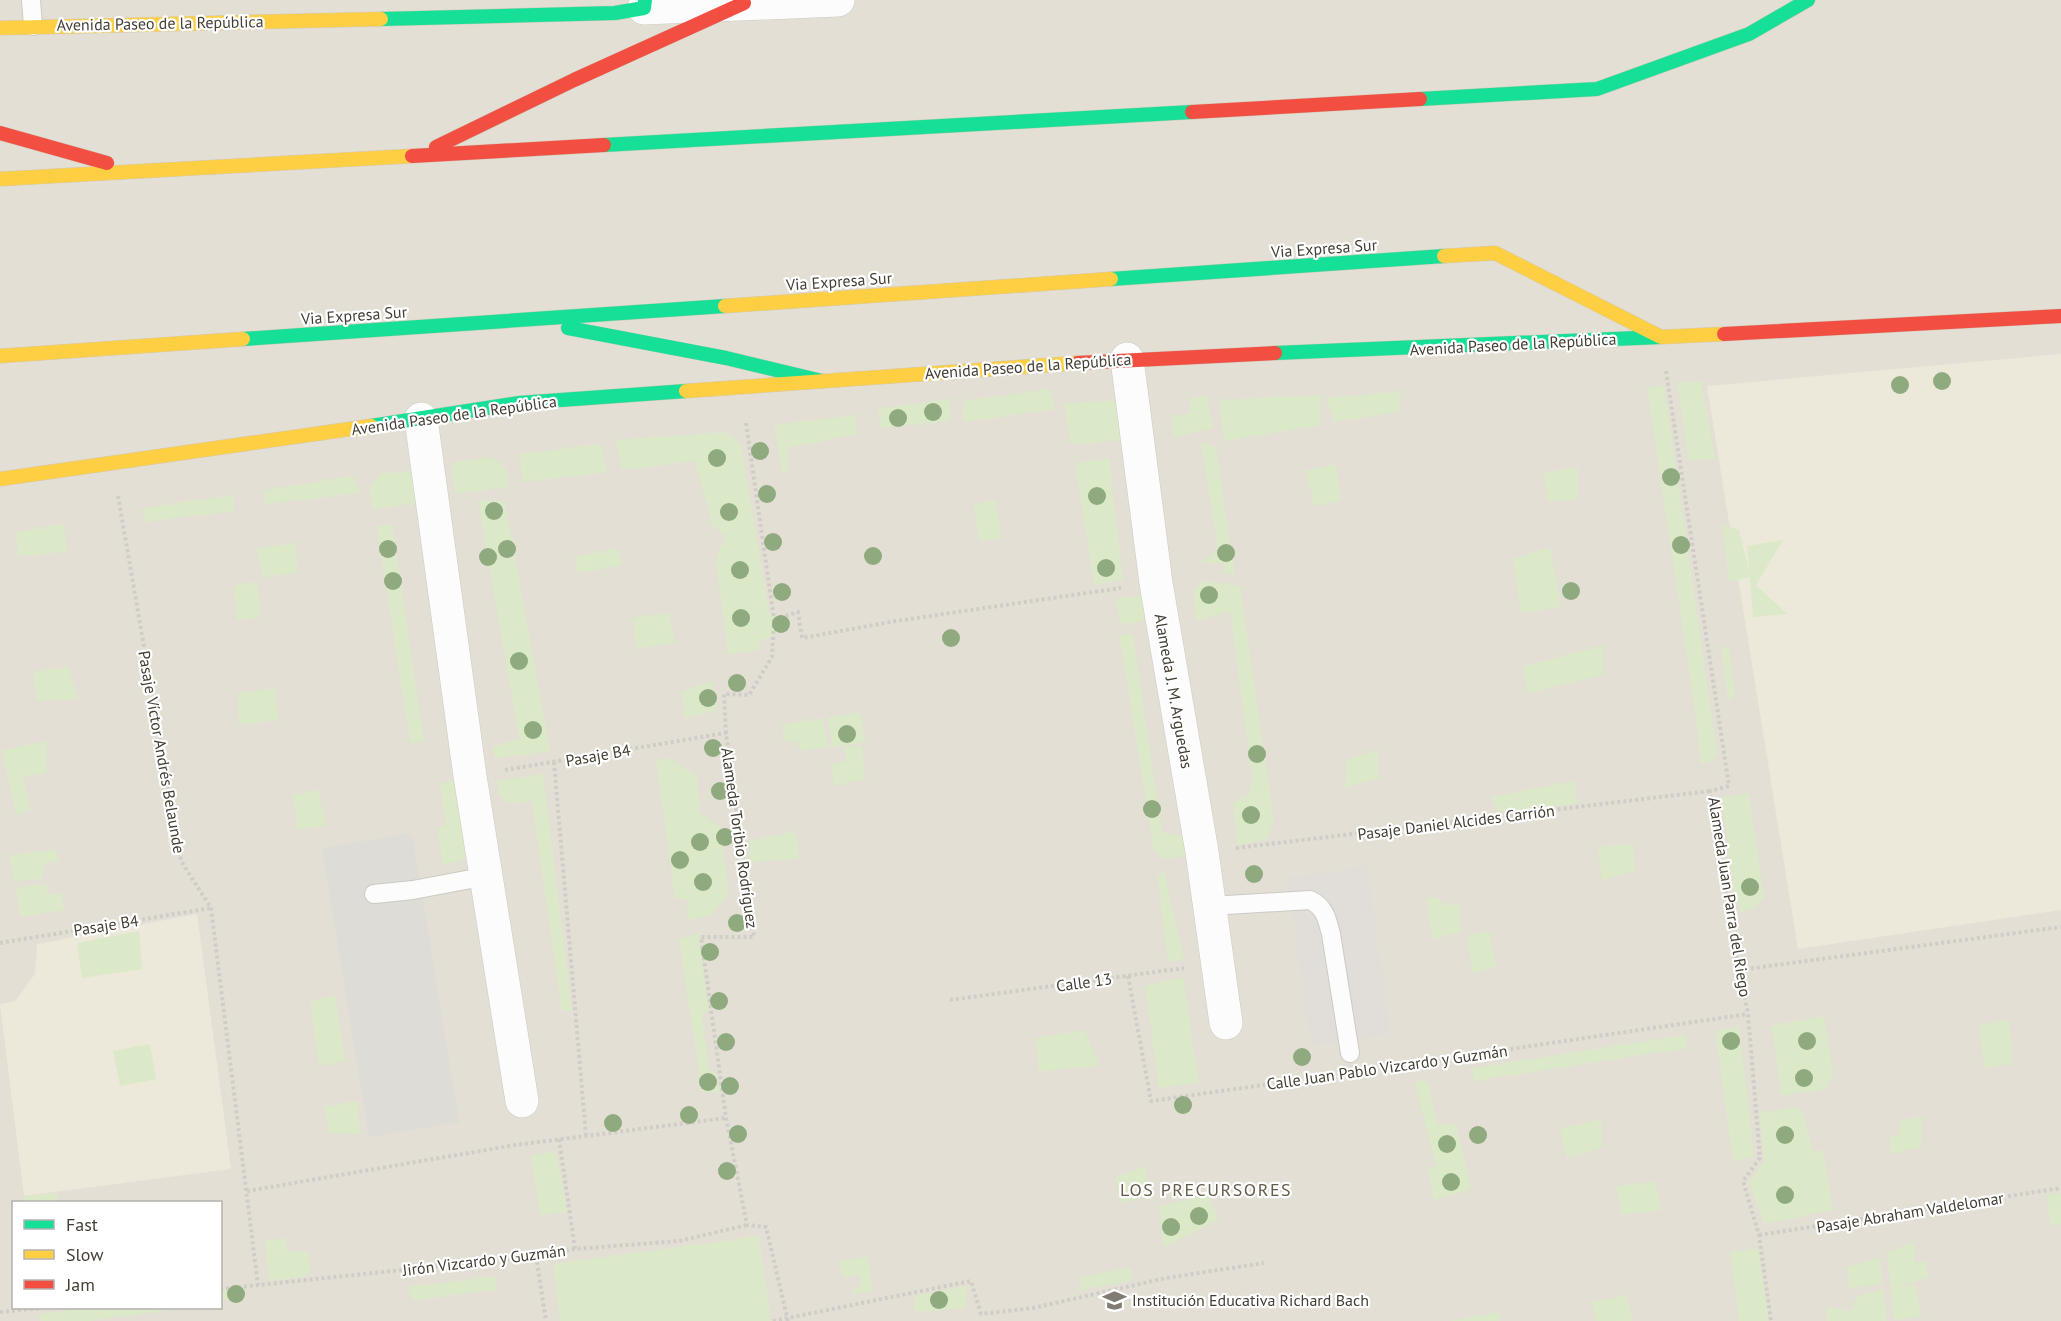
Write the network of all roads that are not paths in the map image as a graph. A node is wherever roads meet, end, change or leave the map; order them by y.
1 (31, 0) edge
2 (838, 0) edge
3 (1808, 0) edge
4 (744, 3) junction
5 (644, 4) edge
6 (33, 26) junction
7 (0, 28) edge
8 (0, 133) edge
9 (421, 154) junction
10 (132, 170) junction
11 (0, 179) edge
12 (2061, 316) edge
13 (522, 320) junction
14 (1661, 337) junction
15 (0, 356) edge
16 (1127, 359) junction
17 (822, 381) junction
18 (421, 419) junction
19 (0, 478) edge
20 (487, 876) junction
21 (374, 894) dead end
22 (1210, 906) junction
23 (1226, 1023) dead end
24 (1350, 1053) dead end
25 (522, 1101) dead end

1 - 6 lane
2 - 4 street, Avenida Paseo de la República
3 - 9 main road
4 - 5 street, Avenida Paseo de la República
4 - 9 main road
5 - 6 main road, Avenida Paseo de la República
6 - 7 main road, Avenida Paseo de la República
8 - 10 main road
9 - 10 main road
10 - 11 main road
12 - 14 main road, Avenida Paseo de la República
13 - 14 main road, Via Expresa Sur
13 - 15 main road, Via Expresa Sur
13 - 17 main road
14 - 16 main road, Avenida Paseo de la República
16 - 17 main road, Avenida Paseo de la República
16 - 22 street, Alameda J. M. Arguedas
17 - 18 main road, Avenida Paseo de la República
18 - 19 main road, Avenida Paseo de la República
18 - 20 street
20 - 21 lane
20 - 25 street
22 - 23 street, Alameda J. M. Arguedas
22 - 24 lane

